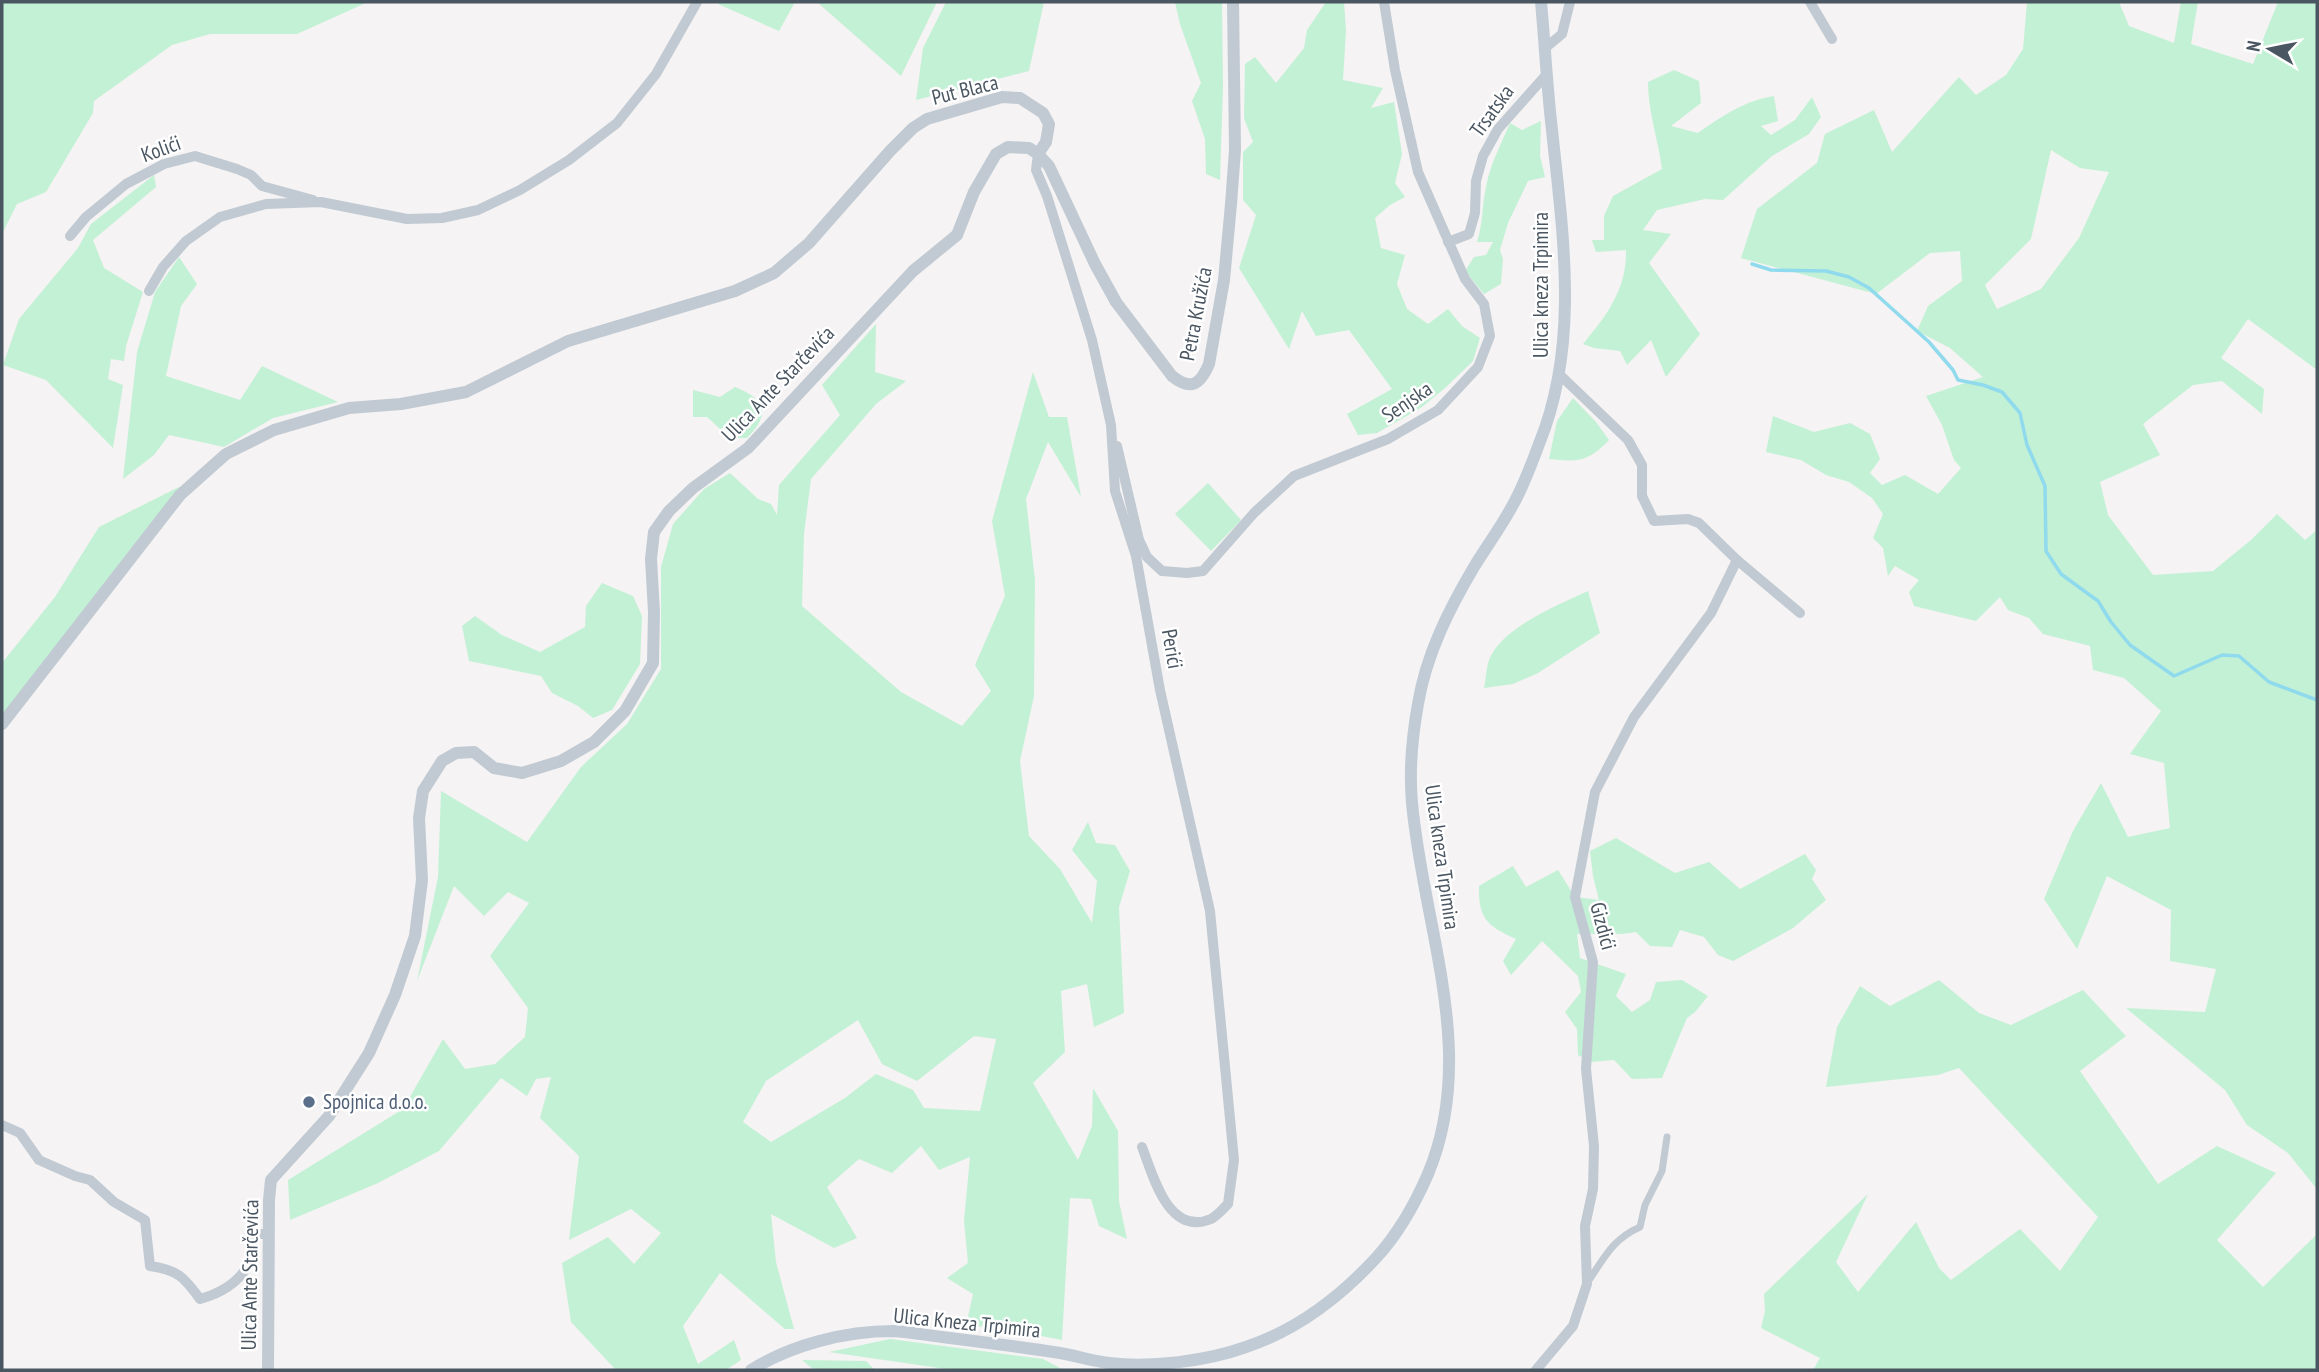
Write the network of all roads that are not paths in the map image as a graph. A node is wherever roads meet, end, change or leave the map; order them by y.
1 (697, 2) edge
2 (1233, 2) edge
3 (1384, 2) edge
4 (1541, 2) edge
5 (1570, 2) edge
6 (1810, 2) edge
7 (1832, 39) dead end
8 (1544, 50) junction
9 (1546, 75) junction
10 (1038, 153) junction
11 (321, 202) junction
12 (70, 236) dead end
13 (1448, 242) junction
14 (149, 291) dead end
15 (1560, 375) junction
16 (1111, 425) junction
17 (1737, 560) junction
18 (1800, 612) dead end
19 (2, 724) edge
20 (2, 1125) edge
21 (1667, 1137) dead end
22 (1142, 1147) dead end
23 (269, 1234) junction
24 (1587, 1283) junction
25 (1184, 1361) joint
26 (1112, 1367) edge
27 (268, 1370) edge
28 (751, 1370) edge
29 (1536, 1370) edge

1 - 11 street
2 - 10 street, Petra Kružića
3 - 13 street, Senjska
4 - 8 main road, Ulica kneza Trpimira
5 - 8 street
6 - 7 street
8 - 9 main road, Ulica kneza Trpimira
9 - 13 street, Trsatska
9 - 15 main road, Ulica kneza Trpimira
10 - 16 street, Perići
10 - 19 street, Put Blaca
10 - 23 street, Ulica Ante Starčevića
11 - 12 street, Kolići
11 - 14 street
13 - 16 street, Senjska
15 - 17 street
15 - 25 main road, Ulica kneza Trpimira
16 - 22 street, Perići
17 - 18 street
17 - 24 street, Gizdići
20 - 23 street
21 - 24 street
23 - 27 street, Ulica Ante Starčevića
24 - 29 street, Gizdići
25 - 26 main road, Ulica Kneza Trpimira
26 - 28 main road, Ulica Kneza Trpimira

